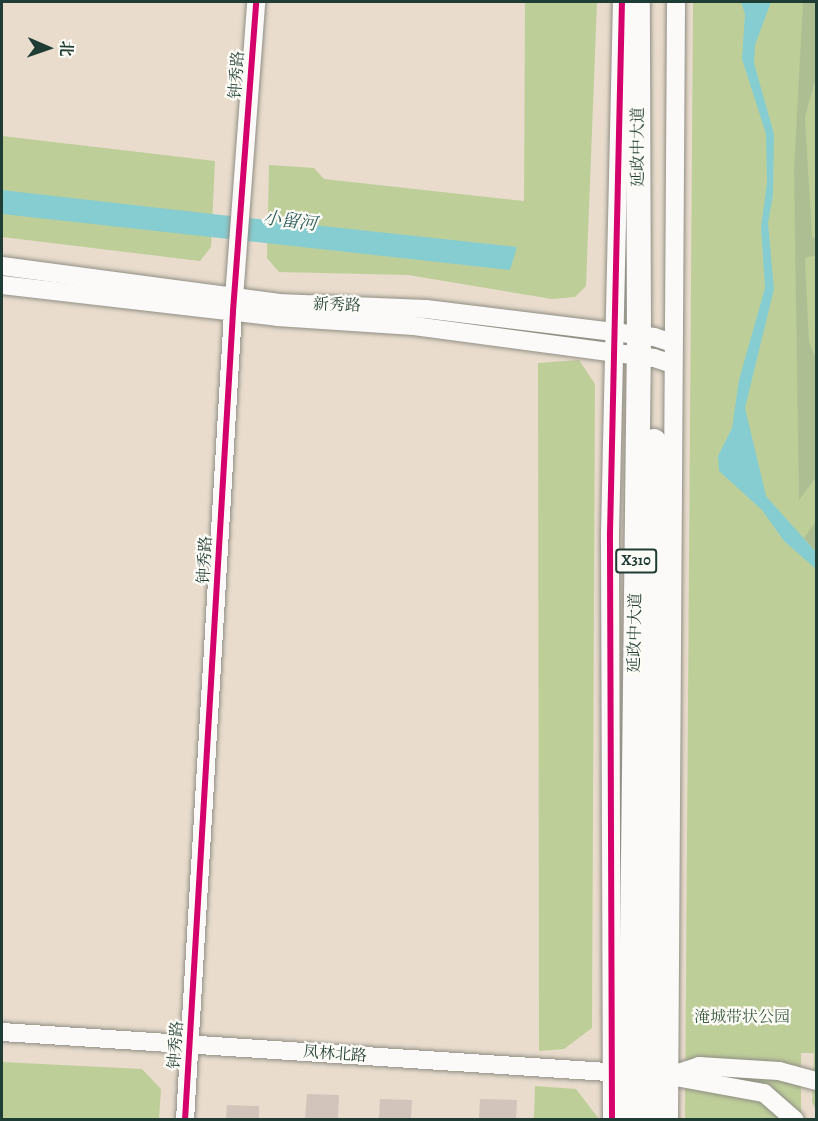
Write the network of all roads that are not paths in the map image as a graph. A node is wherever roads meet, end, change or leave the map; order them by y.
1 (256, 2) edge
2 (622, 2) edge
3 (638, 2) edge
4 (654, 2) edge
5 (676, 2) edge
6 (2, 266) edge
7 (2, 285) edge
8 (234, 303) junction
9 (613, 335) junction
10 (655, 350) junction
11 (613, 355) junction
12 (2, 1032) edge
13 (190, 1044) junction
14 (640, 1074) junction
15 (816, 1081) edge
16 (185, 1119) edge
17 (612, 1119) edge
18 (630, 1119) edge
19 (652, 1119) edge
20 (669, 1119) edge
21 (795, 1119) edge

1 - 8 street, 钟秀路
2 - 9 street
3 - 10 main road, 延政中大道 / X310
4 - 10 main road, 延政中大道 / X310
5 - 10 street
6 - 8 street, 新秀路
7 - 8 street, 新秀路
8 - 9 street, 新秀路
8 - 11 street, 新秀路
8 - 13 street, 钟秀路
9 - 10 street, 新秀路
9 - 11 street
10 - 11 street, 新秀路
10 - 14 main road, 延政中大道 / X310
11 - 14 street
12 - 13 street, 凤林北路
13 - 14 street, 凤林北路
13 - 16 street, 钟秀路
14 - 15 street
14 - 17 street
14 - 18 main road, 延政中大道 / X310
14 - 19 main road, 延政中大道 / X310
14 - 20 street
14 - 21 street, 凤林北路

